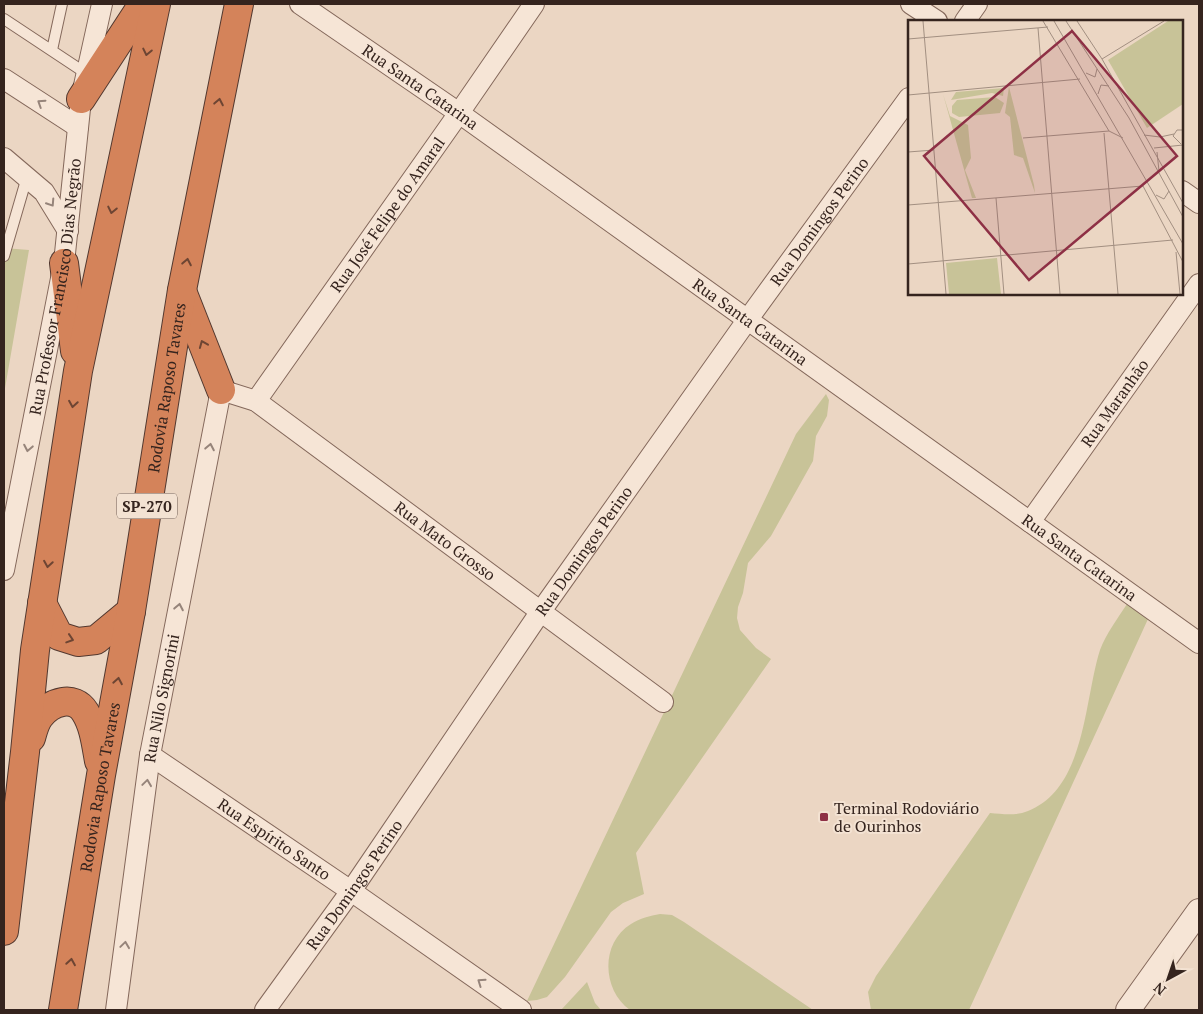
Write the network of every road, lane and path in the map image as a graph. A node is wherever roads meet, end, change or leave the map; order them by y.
1 (62, 4) edge
2 (102, 4) edge
3 (143, 4) edge
4 (156, 4) edge
5 (239, 4) edge
6 (300, 4) edge
7 (534, 4) edge
8 (911, 4) edge
9 (977, 4) edge
10 (4, 20) edge
11 (935, 20) edge
12 (966, 20) edge
13 (52, 50) junction
14 (4, 79) edge
15 (84, 86) junction
16 (908, 99) edge
17 (459, 113) junction
18 (78, 127) junction
19 (4, 158) edge
20 (27, 178) junction
21 (1183, 192) edge
22 (1199, 203) edge
23 (68, 231) junction
24 (4, 256) edge
25 (64, 263) junction
26 (1199, 284) edge
27 (182, 290) junction
28 (748, 319) junction
29 (78, 371) junction
30 (221, 390) junction
31 (256, 401) junction
32 (1030, 522) junction
33 (4, 570) edge
34 (42, 603) junction
35 (131, 610) junction
36 (541, 611) junction
37 (1199, 643) edge
38 (663, 702) dead end
39 (25, 752) junction
40 (150, 755) junction
41 (101, 775) junction
42 (351, 891) junction
43 (1199, 911) edge
44 (4, 930) edge
45 (1135, 1008) edge
46 (64, 1010) edge
47 (116, 1010) edge
48 (265, 1010) edge
49 (521, 1010) edge

1 - 13 lane
2 - 15 street, Rua Professor Francisco Dias Negrão
3 - 15 highway
4 -> 29 highway
27 -> 5 highway, Rodovia Raposo Tavares / SP-270
6 - 17 street, Rua Santa Catarina
7 - 17 street, Rua José Felipe do Amaral
8 - 11 street
9 - 12 street
10 - 13 lane
13 - 15 lane
18 -> 14 street
15 - 18 street, Rua Professor Francisco Dias Negrão
16 - 28 street, Rua Domingos Perino
17 - 28 street, Rua Santa Catarina
17 - 31 street, Rua José Felipe do Amaral
18 - 23 street, Rua Professor Francisco Dias Negrão
19 - 20 street
20 -> 23 street
20 - 24 lane
21 - 22 street
23 - 25 street, Rua Professor Francisco Dias Negrão
25 - 29 highway
25 -> 33 street, Rua Professor Francisco Dias Negrão
26 - 32 street, Rua Maranhão
30 -> 27 highway
27 - 35 highway, Rodovia Raposo Tavares / SP-270
28 - 32 street, Rua Santa Catarina
28 - 36 street, Rua Domingos Perino
29 -> 34 highway
30 - 31 street, Rua Mato Grosso
40 -> 30 street, Rua Nilo Signorini
31 - 36 street, Rua Mato Grosso
32 - 37 street, Rua Santa Catarina
34 -> 35 highway
34 - 39 highway
41 -> 35 highway, Rodovia Raposo Tavares / SP-270
36 - 38 street, Rua Mato Grosso
36 - 42 street, Rua Domingos Perino
39 - 41 highway
39 - 44 highway
40 - 42 street, Rua Espírito Santo
47 -> 40 street, Rua Nilo Signorini
46 -> 41 highway, Rodovia Raposo Tavares / SP-270
42 - 48 street, Rua Domingos Perino
49 -> 42 street, Rua Espírito Santo
43 - 45 street

